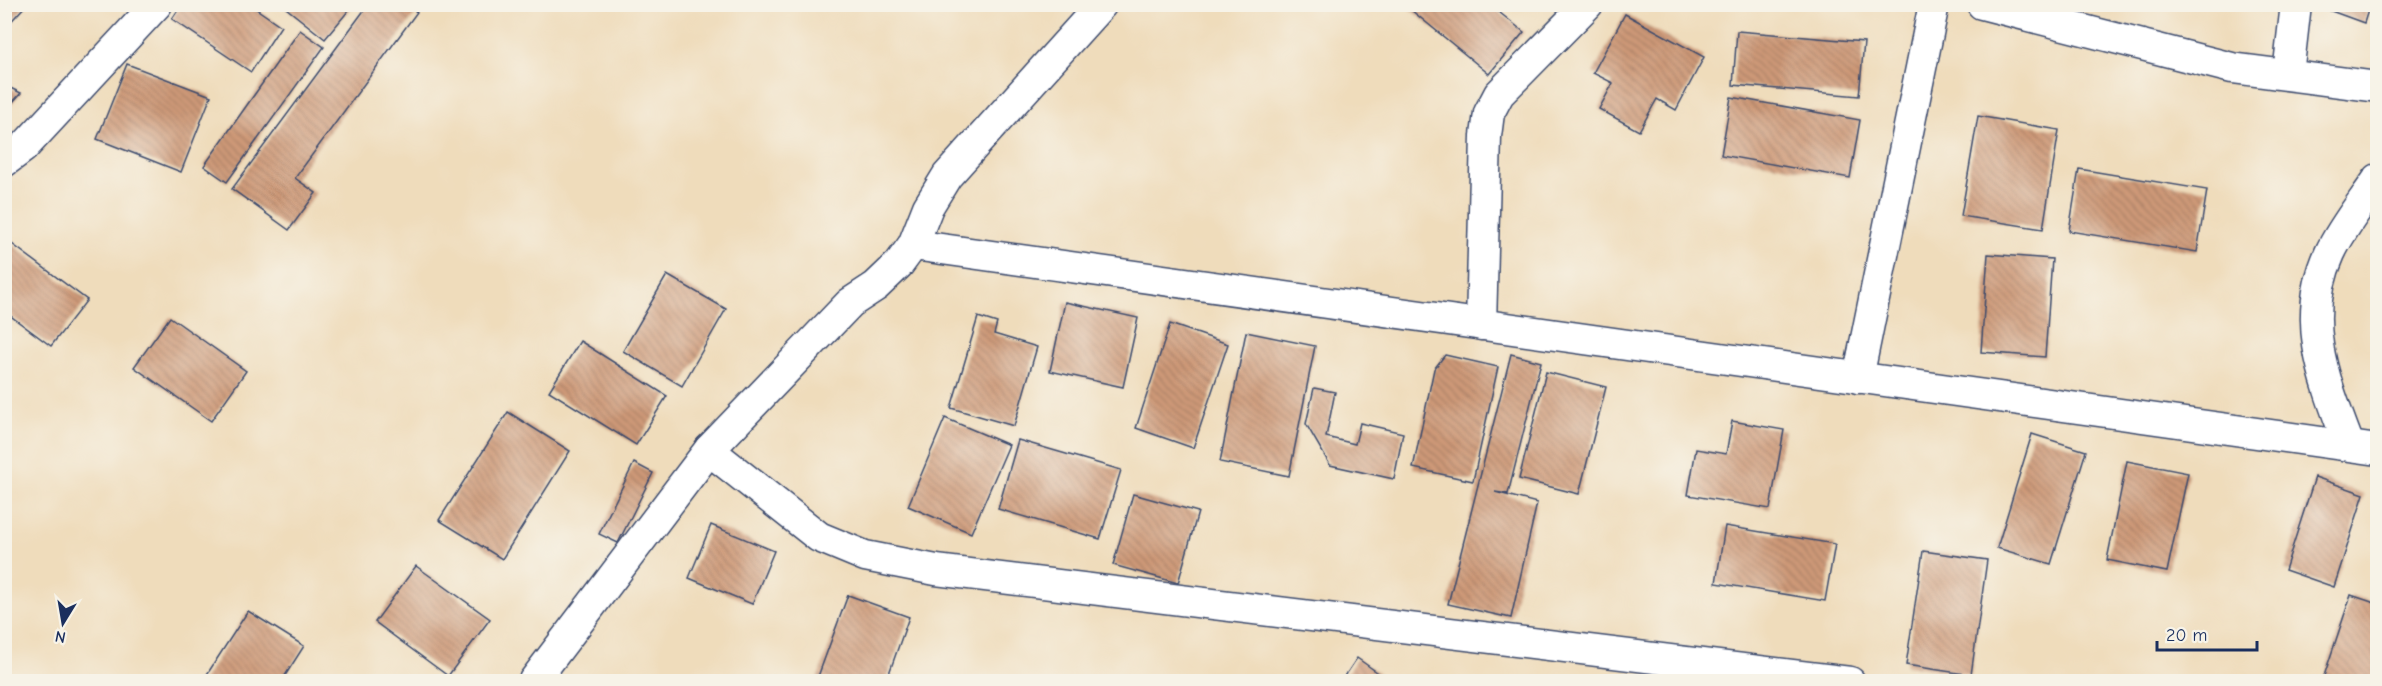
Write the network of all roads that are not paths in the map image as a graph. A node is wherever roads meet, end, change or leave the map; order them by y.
1 (157, 4) edge
2 (1102, 4) edge
3 (1588, 4) edge
4 (1934, 4) edge
5 (1982, 4) edge
6 (2296, 4) edge
7 (2288, 74) junction
8 (2378, 87) edge
9 (4, 162) edge
10 (2378, 179) edge
11 (913, 245) junction
12 (1480, 325) junction
13 (1858, 378) junction
14 (2363, 447) edge
15 (709, 450) junction
16 (532, 681) edge
17 (1851, 681) edge

1 - 9 street
2 - 11 street
3 - 12 street
4 - 13 street
5 - 7 street
6 - 7 street
7 - 8 street
10 - 14 street
11 - 12 street
11 - 15 street
12 - 13 street
13 - 14 street
15 - 16 street
15 - 17 street

